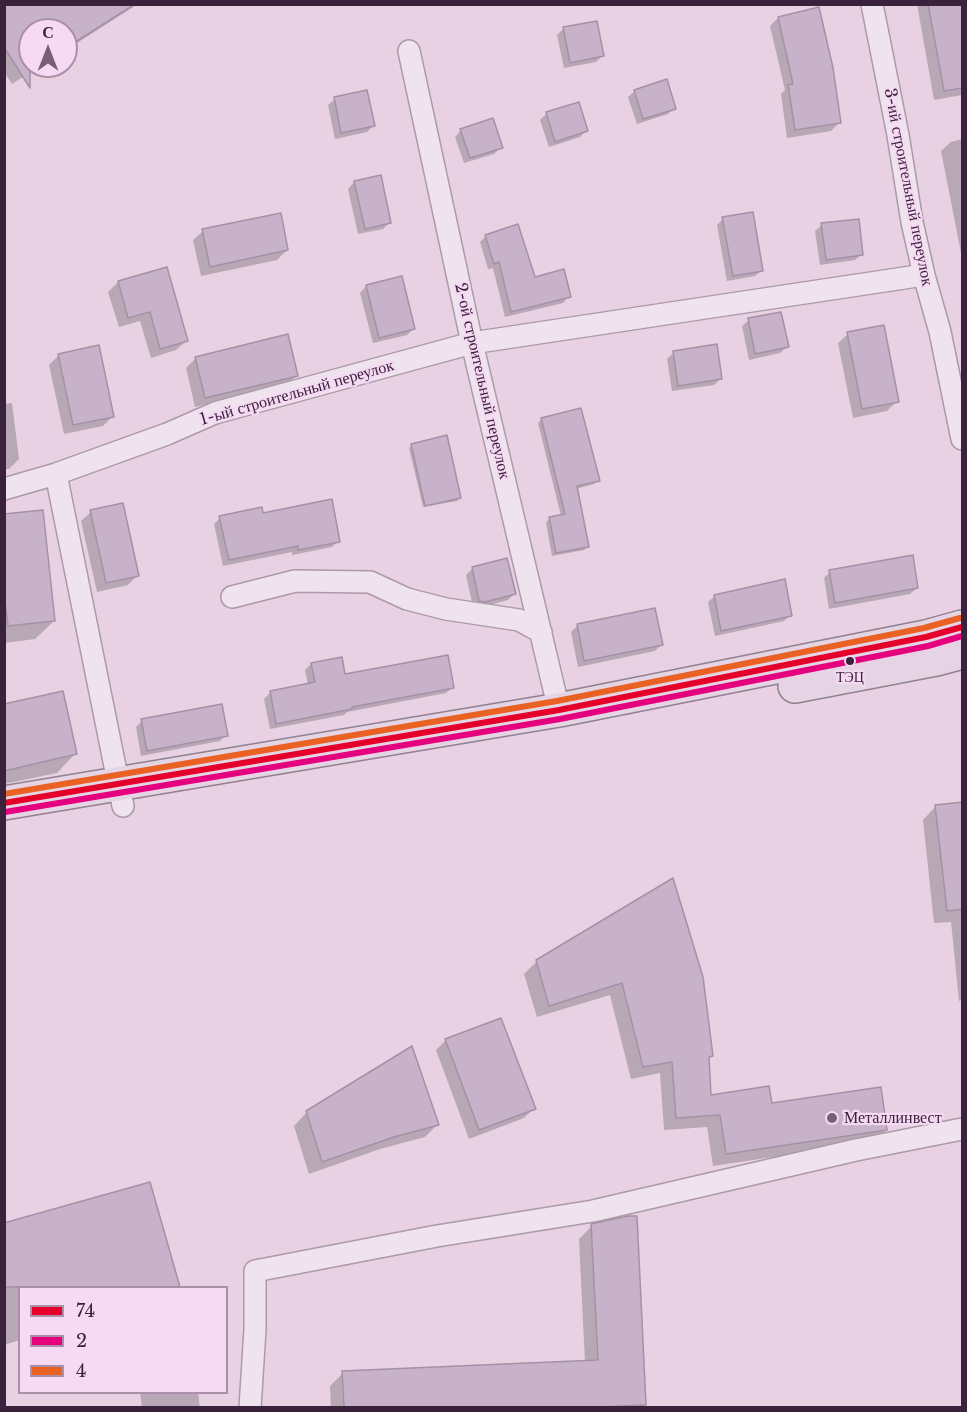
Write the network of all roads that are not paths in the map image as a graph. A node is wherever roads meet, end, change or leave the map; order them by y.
1 (872, 4) edge
2 (409, 51) dead end
3 (924, 275) junction
4 (472, 343) junction
5 (963, 439) edge
6 (56, 474) junction
7 (4, 489) edge
8 (232, 597) dead end
9 (963, 627) edge
10 (541, 632) junction
11 (963, 652) edge
12 (559, 710) junction
13 (121, 795) junction
14 (4, 803) edge
15 (4, 826) edge
16 (963, 1129) edge
17 (250, 1407) edge

1 - 3 street, 3-ий строительный переулок
2 - 4 street, 2-ой строительный переулок
3 - 4 street, 1-ый строительный переулок
3 - 5 street, 3-ий строительный переулок
4 - 6 street, 1-ый строительный переулок
4 - 10 street, 2-ой строительный переулок
6 - 7 street, 1-ый строительный переулок
6 - 13 street
8 - 10 street
9 - 12 main road
10 - 12 street, 2-ой строительный переулок
11 - 13 main road
12 - 13 main road
13 - 14 main road
13 - 15 main road
16 - 17 street

